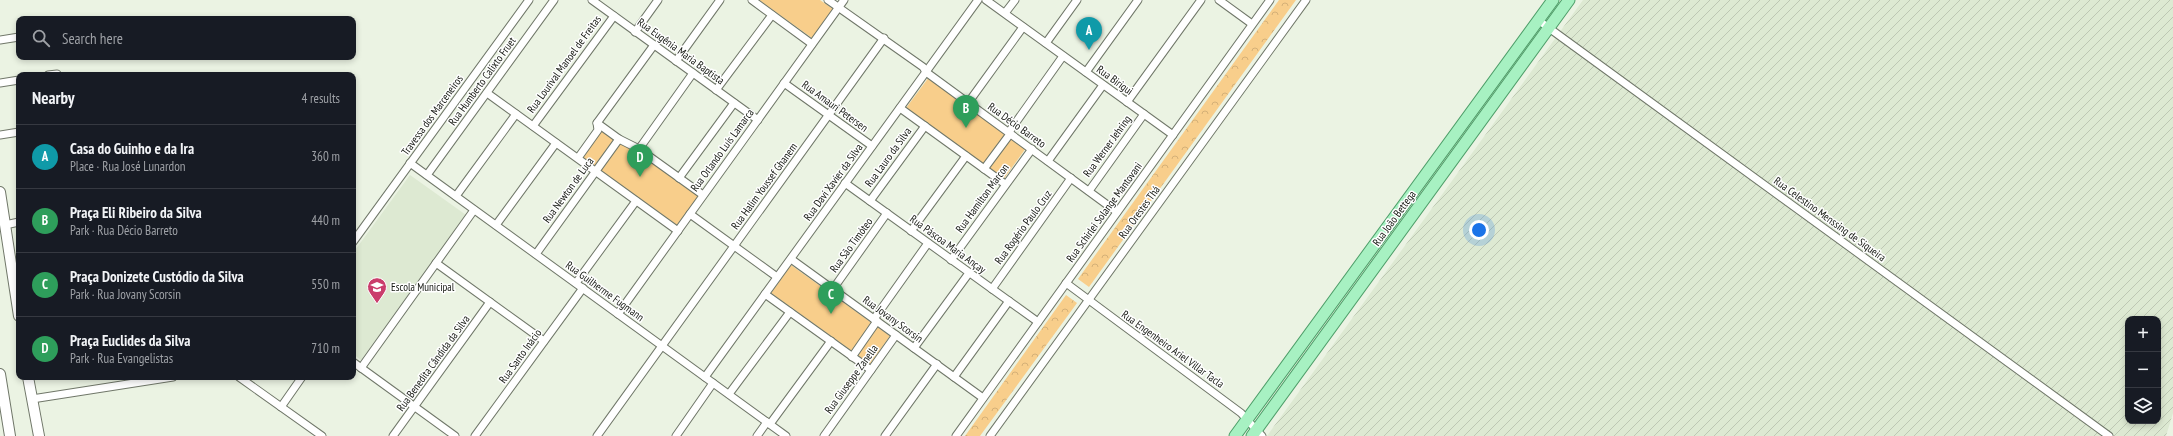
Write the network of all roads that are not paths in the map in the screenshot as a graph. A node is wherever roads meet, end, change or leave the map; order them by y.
1 (529, 0) edge
2 (554, 0) edge
3 (658, 0) edge
4 (720, 0) edge
5 (752, 0) edge
6 (828, 0) edge
7 (844, 0) edge
8 (978, 0) edge
9 (986, 0) edge
10 (1015, 0) edge
11 (1077, 0) edge
12 (1138, 0) edge
13 (1201, 0) edge
14 (1270, 0) edge
15 (1306, 0) edge
16 (1553, 0) edge
17 (1569, 0) edge
18 (595, 1) edge
19 (1222, 1) edge
20 (839, 8) junction
21 (772, 14) junction
22 (1005, 14) junction
23 (614, 16) junction
24 (1538, 20) junction
25 (1252, 24) junction
26 (1023, 27) junction
27 (1549, 28) junction
28 (635, 32) junction
29 (16, 37) edge
30 (884, 38) junction
31 (0, 40) edge
32 (1046, 43) junction
33 (812, 44) junction
34 (654, 45) junction
35 (1063, 56) junction
36 (676, 61) junction
37 (926, 72) junction
38 (1086, 72) junction
39 (693, 73) junction
40 (16, 80) edge
41 (0, 83) edge
42 (784, 83) junction
43 (1103, 85) junction
44 (716, 90) junction
45 (487, 93) junction
46 (968, 102) junction
47 (1127, 102) junction
48 (734, 103) junction
49 (900, 108) junction
50 (516, 114) junction
51 (1144, 114) junction
52 (828, 115) junction
53 (758, 120) junction
54 (597, 123) junction
55 (533, 126) junction
56 (925, 126) junction
57 (16, 132) edge
58 (1009, 133) junction
59 (0, 135) edge
60 (1173, 135) junction
61 (619, 138) junction
62 (556, 143) junction
63 (872, 146) junction
64 (639, 149) junction
65 (1032, 150) junction
66 (966, 156) junction
67 (578, 158) junction
68 (1048, 161) junction
69 (410, 163) junction
70 (984, 169) junction
71 (595, 171) junction
72 (427, 175) junction
73 (679, 178) junction
74 (1071, 178) junction
75 (845, 183) junction
76 (1005, 184) junction
77 (1088, 191) junction
78 (0, 192) edge
79 (456, 196) junction
80 (703, 196) junction
81 (636, 201) junction
82 (870, 201) junction
83 (474, 210) junction
84 (1117, 212) junction
85 (887, 213) junction
86 (690, 214) junction
87 (1394, 217) junction
88 (16, 223) edge
89 (5, 225) junction
90 (496, 225) junction
91 (1405, 226) junction
92 (678, 231) junction
93 (911, 231) junction
94 (356, 238) edge
95 (928, 243) junction
96 (734, 246) junction
97 (536, 254) junction
98 (791, 259) junction
99 (951, 260) junction
100 (436, 263) junction
101 (969, 273) junction
102 (777, 277) junction
103 (576, 283) junction
104 (1066, 283) junction
105 (583, 288) junction
106 (833, 289) junction
107 (992, 289) junction
108 (16, 294) edge
109 (765, 294) junction
110 (1009, 301) junction
111 (1089, 301) junction
112 (490, 302) junction
113 (790, 312) junction
114 (618, 314) junction
115 (875, 320) junction
116 (1038, 322) junction
117 (896, 335) junction
118 (544, 341) junction
119 (831, 341) junction
120 (662, 346) junction
121 (914, 348) junction
122 (852, 357) junction
123 (356, 364) edge
124 (937, 364) junction
125 (361, 368) junction
126 (871, 370) junction
127 (0, 374) edge
128 (705, 377) junction
129 (954, 377) junction
130 (29, 380) edge
131 (154, 380) edge
132 (243, 380) edge
133 (300, 380) edge
134 (713, 383) junction
135 (729, 394) junction
136 (983, 398) junction
137 (32, 399) junction
138 (280, 407) junction
139 (414, 407) junction
140 (1248, 418) junction
141 (768, 423) junction
142 (1257, 434) edge
143 (10, 436) edge
144 (39, 436) edge
145 (322, 436) edge
146 (394, 436) edge
147 (455, 436) edge
148 (475, 436) edge
149 (596, 436) edge
150 (676, 436) edge
151 (757, 436) edge
152 (786, 436) edge
153 (824, 436) edge
154 (885, 436) edge
155 (956, 436) edge
156 (990, 436) edge
157 (1235, 436) edge
158 (2109, 436) edge

1 - 69 street, Travessa dos Marceneiros
2 - 45 street, Rua Humberto Calixto Fruet
3 - 28 street
4 - 36 street
5 - 21 street
6 - 20 street, Rua Décio Barreto
7 - 20 street, Rua Orlando Luís Lamarca
8 - 37 street, Rua Davi Xavier da Silva
9 - 22 street, Rua Birigui
10 - 22 street
11 - 32 street
12 - 38 street
13 - 47 street
14 - 25 street, Rua Schirlei Solange Mantovani
15 - 111 street, Rua Orestes Thá
16 - 24 main road, Rua João Bettega
17 - 27 main road, Rua João Bettega
18 - 23 street, Rua Eugênia Maria Baptista
19 - 25 street
20 - 30 street, Rua Décio Barreto
20 - 33 street, Rua Orlando Luís Lamarca
21 - 33 street
21 - 44 street
22 - 26 street, Rua Birigui
23 - 28 street, Rua Eugênia Maria Baptista
23 - 55 street, Rua Lourival Manoel de Freitas
24 - 27 street, Rua Celestino Menssing de Siqueira
24 - 87 main road, Rua João Bettega
25 - 60 street, Rua Schirlei Solange Mantovani
26 - 32 street, Rua Birigui
26 - 46 street
27 - 91 main road, Rua João Bettega
27 - 158 street, Rua Celestino Menssing de Siqueira
28 - 34 street, Rua Eugênia Maria Baptista
29 - 31 street
30 - 37 street, Rua Décio Barreto
30 - 52 street, Rua Halim Youssef Ghanem
32 - 35 street, Rua Birigui
33 - 42 street, Rua Orlando Luís Lamarca
34 - 36 street, Rua Eugênia Maria Baptista
34 - 54 street
35 - 38 street, Rua Birigui
35 - 58 street
36 - 39 street, Rua Eugênia Maria Baptista
37 - 46 street, Rua Décio Barreto
37 - 49 street, Rua Davi Xavier da Silva
38 - 43 street, Rua Birigui
39 - 44 street, Rua Eugênia Maria Baptista
39 - 64 street
40 - 41 street
42 - 52 street, Rua Amauri Petersen
42 - 53 street, Rua Orlando Luís Lamarca
43 - 47 street, Rua Birigui
43 - 68 street
44 - 48 street, Rua Eugênia Maria Baptista
45 - 50 street
45 - 72 street, Rua Humberto Calixto Fruet
46 - 58 street, Rua Décio Barreto
47 - 51 street, Rua Birigui
48 - 53 street, Rua Eugênia Maria Baptista
48 - 73 street
49 - 56 street
49 - 63 street, Rua Davi Xavier da Silva
50 - 55 street
50 - 79 street
51 - 60 street, Rua Birigui
51 - 77 street, Rua Werner Jehring
52 - 63 street, Rua Amauri Petersen
52 - 96 street, Rua Halim Youssef Ghanem
53 - 80 street, Rua Orlando Luís Lamarca
54 - 61 street
54 - 67 street
55 - 62 street
56 - 66 street
56 - 82 street, Rua Lauro da Silva
57 - 59 street
58 - 65 street, Rua Décio Barreto
58 - 70 street
60 - 84 street, Rua Schirlei Solange Mantovani
61 - 64 street
61 - 71 street, Rua Newton de Luca
62 - 67 street
62 - 90 street
63 - 75 street, Rua Davi Xavier da Silva
64 - 73 street
65 - 68 street, Rua Décio Barreto
65 - 76 street, Rua Hamilton Marcon
66 - 70 street
66 - 93 street
67 - 71 street
68 - 74 street, Rua Décio Barreto
69 - 72 street, Rua Guilherme Fugmann
69 - 94 street, Travessa dos Marceneiros
70 - 76 street
71 - 81 street
71 - 97 street, Rua Newton de Luca
72 - 79 street, Rua Guilherme Fugmann
73 - 80 street
74 - 77 street, Rua Décio Barreto
74 - 107 street, Rua Rogério Paulo Cruz
75 - 82 street, Rua Páscoa Maria Ançay
75 - 98 street, Rua Davi Xavier da Silva
76 - 99 street, Rua Hamilton Marcon
77 - 84 street, Rua Décio Barreto
78 - 89 main road
79 - 83 street, Rua Guilherme Fugmann
80 - 86 street, Rua Orlando Luís Lamarca
81 - 92 street
81 - 103 street
82 - 85 street, Rua Páscoa Maria Ançay
83 - 90 street, Rua Guilherme Fugmann
83 - 100 street
84 - 104 street, Rua Schirlei Solange Mantovani
85 - 93 street, Rua Páscoa Maria Ançay
85 - 106 street, Rua São Timóteo
86 - 92 street, Rua Orlando Luís Lamarca
86 - 96 street
87 - 91 main road
87 - 140 main road, Rua João Bettega
88 - 89 street
89 - 108 main road
90 - 97 street, Rua Guilherme Fugmann
91 - 142 main road, Rua João Bettega
92 - 114 street, Rua Orlando Luís Lamarca
93 - 95 street, Rua Páscoa Maria Ançay
95 - 99 street, Rua Páscoa Maria Ançay
95 - 115 street
96 - 102 street
96 - 120 street, Rua Halim Youssef Ghanem
97 - 103 street, Rua Guilherme Fugmann
98 - 102 street, Rua Davi Xavier da Silva
98 - 106 street, Rua Jovany Scorsin
99 - 101 street, Rua Páscoa Maria Ançay
100 - 112 street
100 - 125 street
101 - 107 street, Rua Páscoa Maria Ançay
101 - 121 street
102 - 109 street, Rua Davi Xavier da Silva
103 - 105 street, Rua Guilherme Fugmann
104 - 111 street, Rua Engenheiro Ariel Villar Tacla
104 - 116 street, Rua Schirlei Solange Mantovani
105 - 114 street, Rua Guilherme Fugmann
105 - 118 street, Rua Santo Inácio
106 - 115 street, Rua Jovany Scorsin
107 - 110 street, Rua Páscoa Maria Ançay
109 - 113 street
109 - 128 street, Rua Davi Xavier da Silva
110 - 116 street, Rua Páscoa Maria Ançay
110 - 129 street
111 - 140 street, Rua Engenheiro Ariel Villar Tacla
111 - 156 street, Rua Orestes Thá
112 - 118 street
112 - 139 street, Rua Benedita Cândida da Silva
113 - 119 street
113 - 135 street
114 - 120 street, Rua Guilherme Fugmann
115 - 117 street, Rua Jovany Scorsin
115 - 122 street
116 - 136 street, Rua Schirlei Solange Mantovani
117 - 121 street, Rua Jovany Scorsin
117 - 126 street, Rua Giuseppe Zanella
118 - 148 street, Rua Santo Inácio
119 - 122 street
119 - 141 street
120 - 128 street, Rua Guilherme Fugmann
120 - 149 street, Rua Halim Youssef Ghanem
121 - 124 street, Rua Jovany Scorsin
122 - 126 street
123 - 125 street
124 - 129 street, Rua Jovany Scorsin
124 - 154 street
125 - 139 street
126 - 153 street, Rua Giuseppe Zanella
127 - 143 main road
128 - 134 street, Rua Guilherme Fugmann
129 - 136 street, Rua Jovany Scorsin
130 - 137 main road
131 - 137 street
132 - 138 street
133 - 138 street
134 - 135 street, Rua Guilherme Fugmann
134 - 150 street
135 - 141 street, Rua Guilherme Fugmann
136 - 155 street, Rua Schirlei Solange Mantovani
137 - 144 main road
138 - 145 street
139 - 146 street, Rua Benedita Cândida da Silva
139 - 147 street
140 - 142 street, Rua Engenheiro Ariel Villar Tacla
140 - 157 main road, Rua João Bettega
141 - 151 street
141 - 152 street, Rua Guilherme Fugmann

